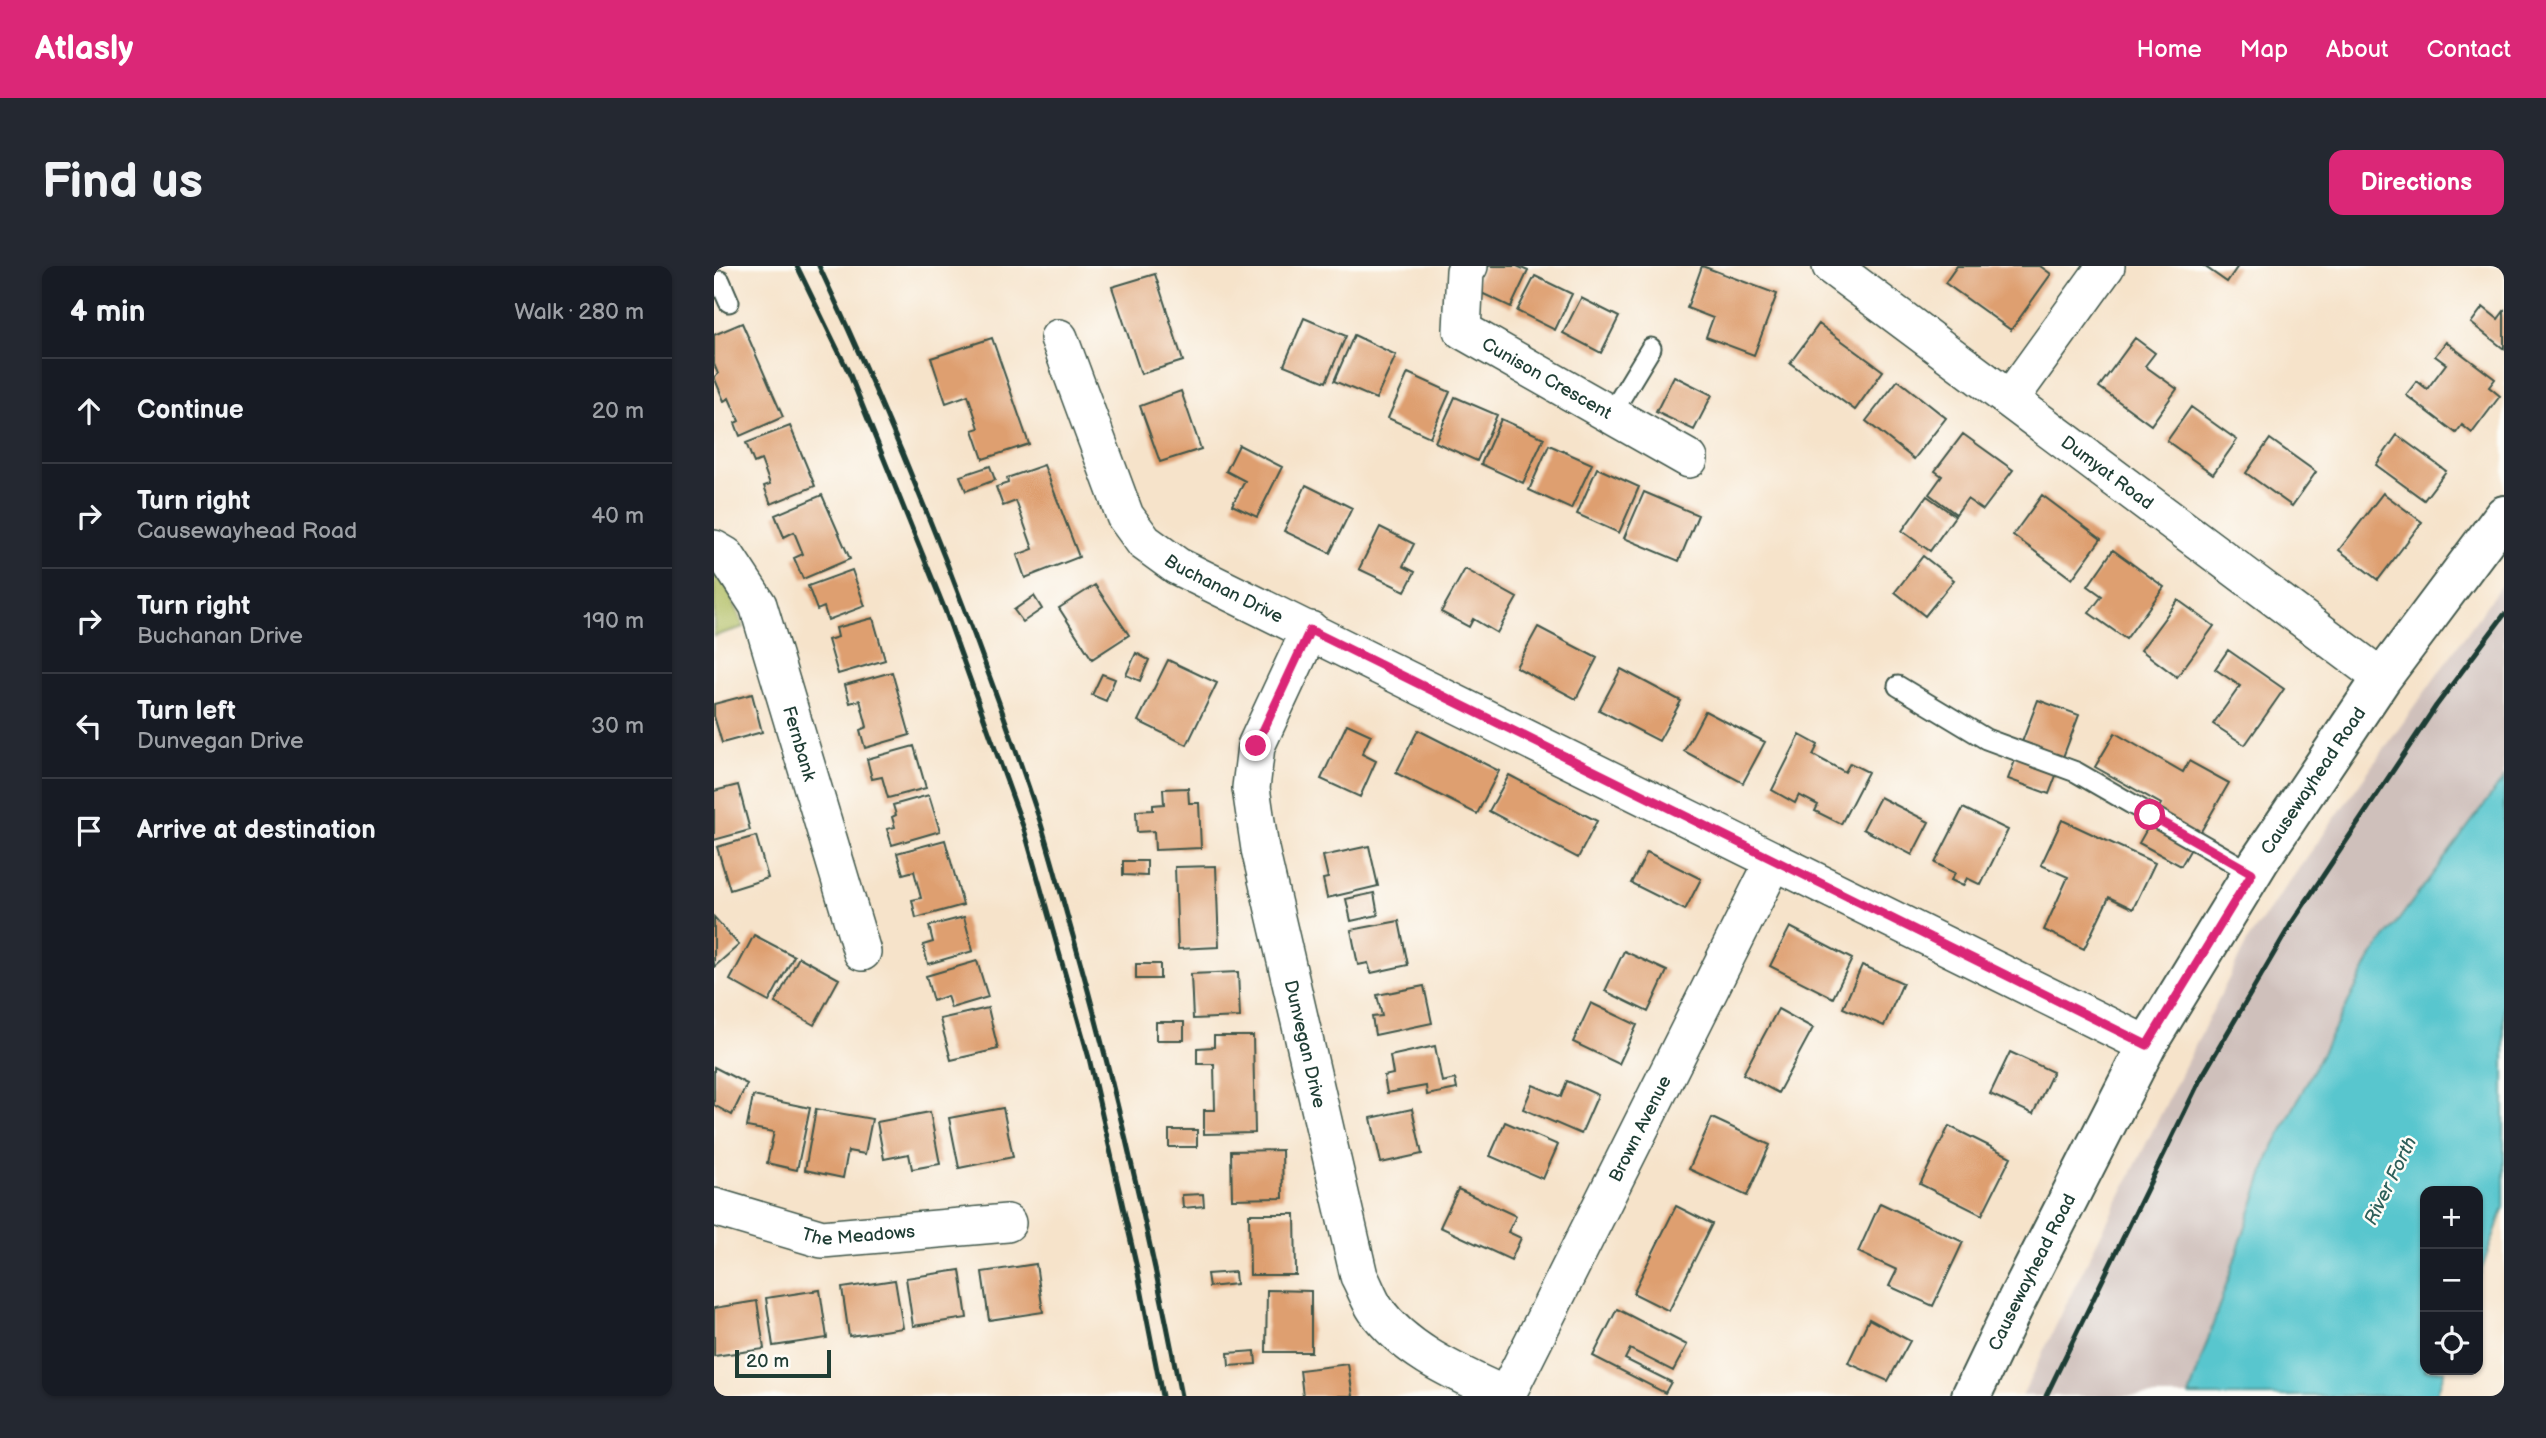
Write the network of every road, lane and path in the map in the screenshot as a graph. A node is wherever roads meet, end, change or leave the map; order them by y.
1 (1469, 266) edge
2 (1831, 266) edge
3 (2106, 266) edge
4 (716, 277) edge
5 (729, 302) dead end
6 (1059, 338) dead end
7 (1651, 348) dead end
8 (2010, 399) junction
9 (1611, 414) junction
10 (1689, 459) dead end
11 (2504, 516) edge
12 (714, 549) edge
13 (1310, 630) junction
14 (2382, 678) junction
15 (1898, 686) dead end
16 (1774, 861) junction
17 (2252, 873) junction
18 (862, 952) dead end
19 (2147, 1045) junction
20 (714, 1207) edge
21 (1007, 1223) dead end
22 (1506, 1396) edge
23 (1971, 1396) edge

1 - 9 street, Cunison Crescent
2 - 8 street, Dumyat Road
3 - 8 street
4 - 5 lane
6 - 13 street, Buchanan Drive
7 - 9 lane
8 - 14 street, Dumyat Road
9 - 10 street, Cunison Crescent
11 - 14 main road, Causewayhead Road
12 - 18 street, Fernbank
13 - 16 street, Buchanan Drive
13 - 22 street, Dunvegan Drive
14 - 17 main road, Causewayhead Road
15 - 17 lane
16 - 19 street, Buchanan Drive
16 - 22 street, Brown Avenue
17 - 19 main road, Causewayhead Road
19 - 23 main road, Causewayhead Road
20 - 21 street, The Meadows

